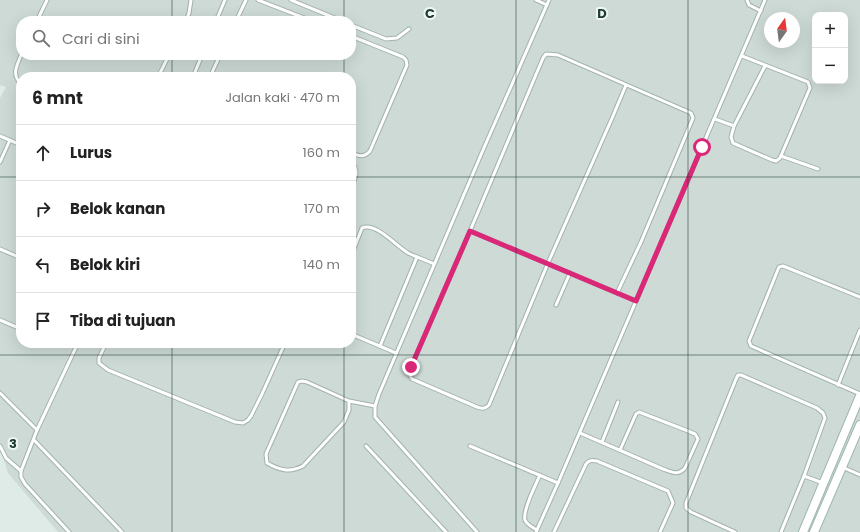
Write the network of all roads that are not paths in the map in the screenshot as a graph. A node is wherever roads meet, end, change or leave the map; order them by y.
1 (47, 0) edge
2 (191, 0) edge
3 (225, 0) edge
4 (246, 0) edge
5 (258, 0) edge
6 (291, 0) edge
7 (536, 0) edge
8 (549, 0) edge
9 (747, 0) edge
10 (765, 0) edge
11 (547, 5) junction
12 (761, 11) junction
13 (39, 16) edge
14 (188, 16) edge
15 (218, 16) edge
16 (238, 16) edge
17 (299, 16) edge
18 (330, 16) edge
19 (356, 27) edge
20 (409, 29) dead end
21 (356, 38) edge
22 (742, 56) junction
23 (19, 60) edge
24 (166, 60) edge
25 (200, 60) edge
26 (218, 60) edge
27 (765, 66) junction
28 (160, 72) edge
29 (195, 72) edge
30 (212, 72) edge
31 (16, 79) edge
32 (626, 85) junction
33 (715, 119) junction
34 (734, 126) junction
35 (0, 136) edge
36 (10, 140) junction
37 (16, 143) edge
38 (356, 154) edge
39 (781, 156) junction
40 (0, 162) edge
41 (818, 169) dead end
42 (470, 231) junction
43 (356, 243) edge
44 (0, 249) edge
45 (16, 256) edge
46 (417, 257) junction
47 (548, 263) junction
48 (434, 264) junction
49 (570, 272) junction
50 (617, 293) junction
51 (860, 297) edge
52 (636, 301) junction
53 (556, 305) dead end
54 (0, 320) edge
55 (16, 327) edge
56 (860, 330) edge
57 (356, 336) edge
58 (380, 346) junction
59 (76, 348) edge
60 (104, 348) edge
61 (283, 348) edge
62 (396, 353) junction
63 (838, 385) junction
64 (0, 393) edge
65 (860, 395) edge
66 (349, 401) junction
67 (618, 402) dead end
68 (375, 406) junction
69 (860, 425) edge
70 (37, 430) junction
71 (580, 433) junction
72 (34, 440) junction
73 (602, 442) junction
74 (0, 446) edge
75 (366, 446) dead end
76 (470, 446) dead end
77 (620, 450) junction
78 (842, 467) junction
79 (21, 471) junction
80 (540, 475) junction
81 (860, 475) edge
82 (804, 476) junction
83 (558, 482) junction
84 (823, 483) junction
85 (536, 531) edge
86 (69, 532) edge
87 (122, 532) edge
88 (446, 532) edge
89 (477, 532) edge
90 (554, 532) edge
91 (660, 532) edge
92 (735, 532) edge
93 (781, 532) edge
94 (803, 532) edge
95 (814, 532) edge

1 - 13 lane
2 - 14 lane
3 - 15 lane
4 - 16 lane
5 - 17 lane
6 - 18 lane
7 - 11 lane
8 - 11 lane
9 - 12 lane
10 - 12 lane
11 - 48 lane
12 - 22 lane
19 - 20 lane
21 - 38 lane
22 - 27 lane
22 - 33 lane
23 - 31 lane
24 - 28 lane
25 - 29 lane
26 - 30 lane
27 - 34 lane
27 - 39 lane
32 - 42 lane
32 - 47 lane
32 - 50 lane
33 - 34 lane
33 - 52 lane
34 - 39 lane
35 - 36 lane
36 - 37 lane
36 - 40 lane
39 - 41 lane
42 - 47 lane
42 - 47 lane
43 - 46 lane
44 - 45 lane
46 - 48 lane
46 - 58 lane
47 - 49 lane
48 - 62 lane
49 - 50 lane
49 - 53 lane
50 - 52 lane
51 - 63 lane
52 - 71 lane
54 - 55 lane
56 - 63 lane
57 - 58 lane
58 - 62 lane
59 - 70 lane
60 - 61 lane
62 - 68 lane
63 - 65 lane
64 - 70 lane
65 - 84 street
66 - 66 lane
66 - 68 lane
67 - 73 lane
68 - 89 lane
69 - 78 street
70 - 72 lane
71 - 73 lane
71 - 83 lane
72 - 79 lane
72 - 87 lane
73 - 77 lane
74 - 79 lane
75 - 88 lane
76 - 80 lane
77 - 77 lane
78 - 81 lane
78 - 95 street
79 - 86 lane
80 - 83 lane
80 - 85 lane
82 - 84 lane
82 - 92 lane
82 - 93 lane
83 - 85 lane
84 - 94 street
90 - 91 lane

